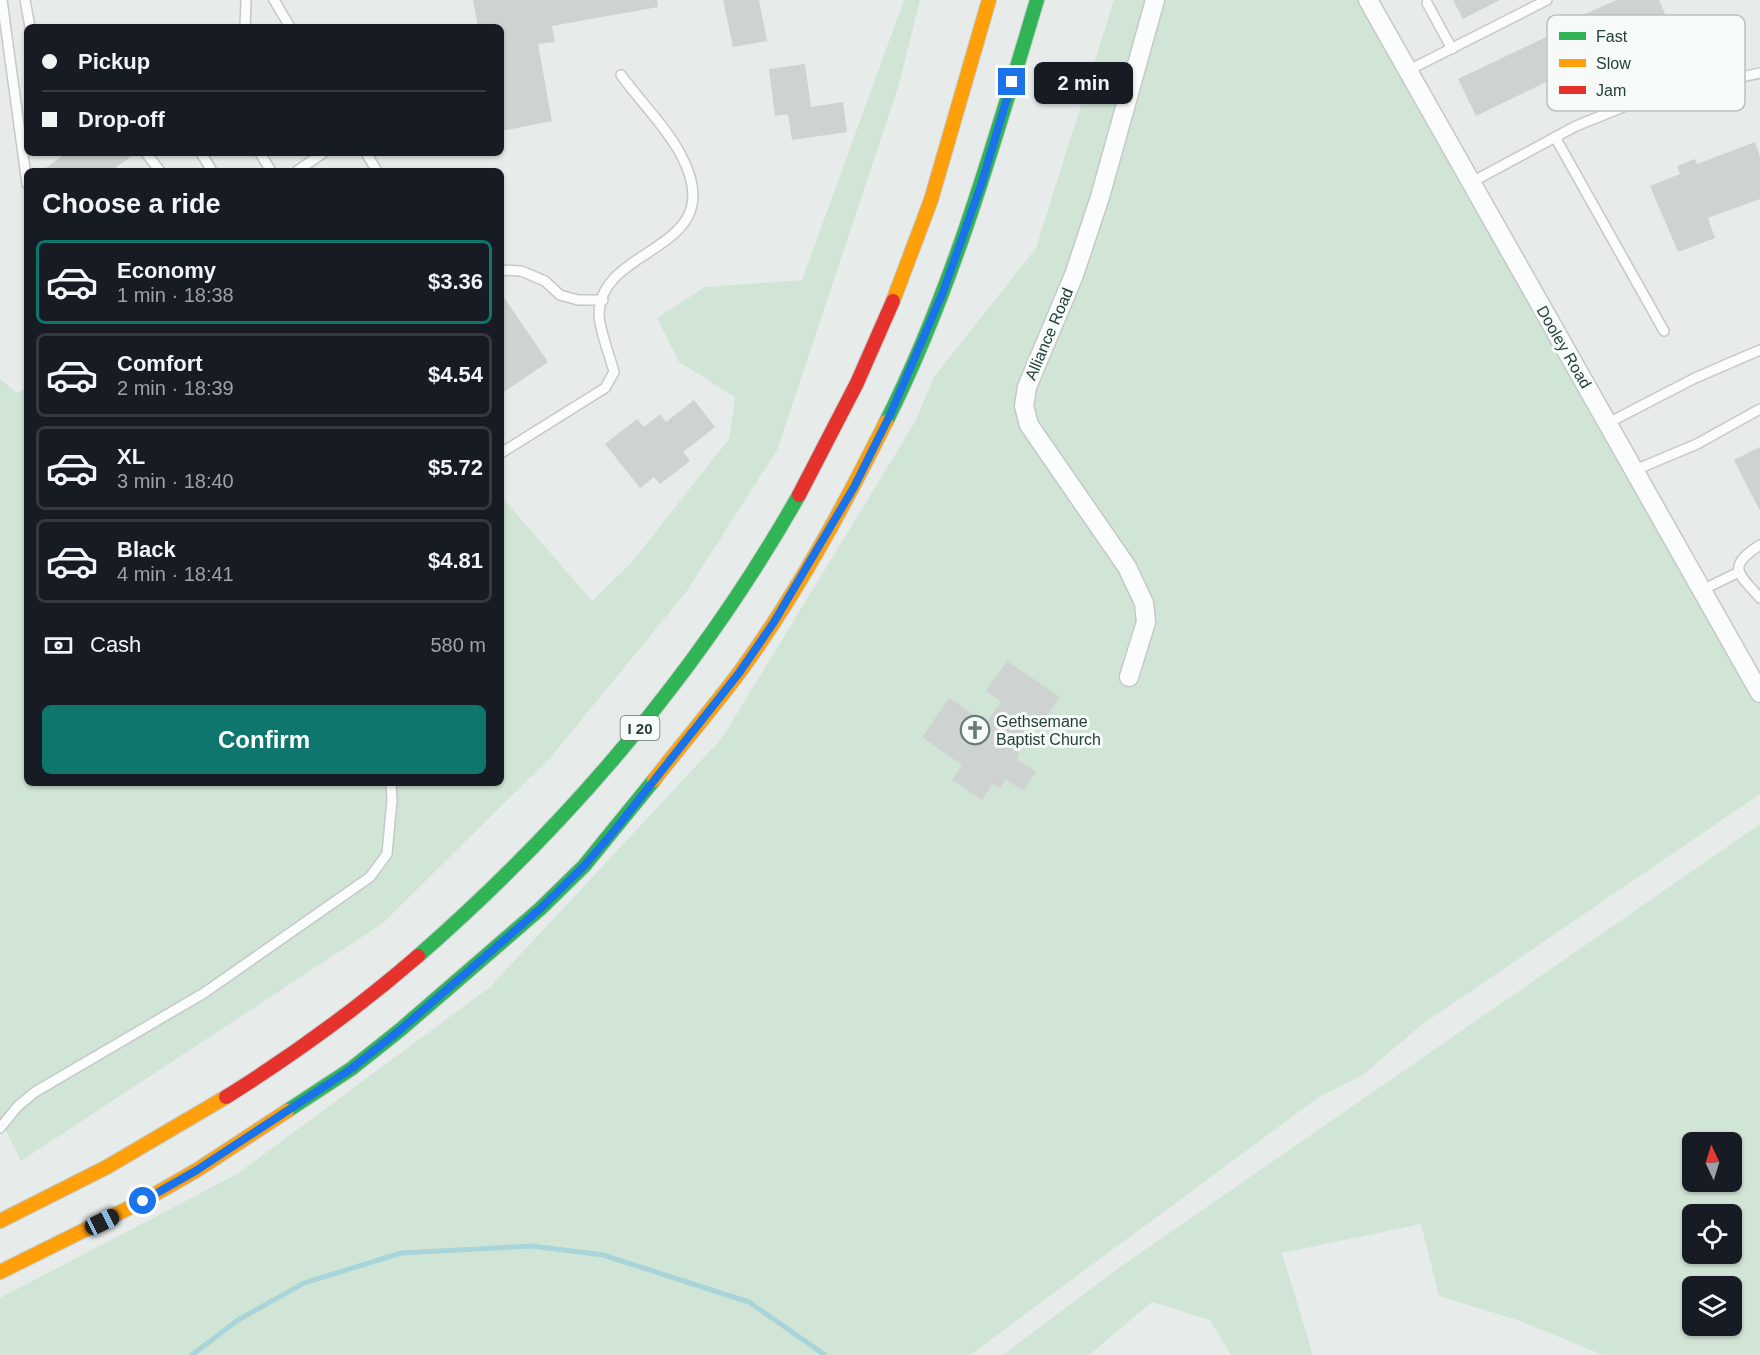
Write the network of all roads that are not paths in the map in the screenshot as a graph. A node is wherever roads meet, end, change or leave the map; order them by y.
1 (2, 0) edge
2 (25, 0) edge
3 (246, 0) edge
4 (274, 0) edge
5 (989, 0) edge
6 (1037, 0) edge
7 (1155, 0) edge
8 (1368, 0) edge
9 (1547, 0) edge
10 (1427, 3) dead end
11 (29, 24) edge
12 (245, 24) edge
13 (288, 24) edge
14 (1452, 49) junction
15 (1409, 70) junction
16 (1760, 73) edge
17 (621, 75) dead end
18 (1745, 76) edge
19 (1613, 111) edge
20 (1555, 137) junction
21 (148, 156) edge
22 (319, 156) edge
23 (25, 168) edge
24 (158, 168) edge
25 (301, 168) edge
26 (1472, 182) junction
27 (504, 270) edge
28 (603, 300) junction
29 (1664, 331) dead end
30 (1760, 350) edge
31 (1760, 409) edge
32 (1608, 423) junction
33 (504, 451) edge
34 (1635, 470) junction
35 (1760, 545) edge
36 (1739, 572) junction
37 (1702, 590) junction
38 (1760, 598) edge
39 (1129, 677) dead end
40 (1760, 693) edge
41 (391, 786) edge
42 (0, 1128) edge
43 (0, 1221) edge
44 (0, 1272) edge

1 - 23 lane
2 - 11 lane
3 - 12 lane
4 - 13 lane
5 - 43 highway, I 20
6 - 44 highway, I 20
7 - 39 street, Alliance Road
8 - 15 street, Dooley Road
9 - 14 lane
10 - 14 lane
14 - 15 lane
15 - 26 street, Dooley Road
16 - 18 lane
17 - 28 lane
19 - 20 lane
20 - 26 lane
20 - 29 lane
21 - 24 lane
22 - 25 lane
26 - 32 street, Dooley Road
27 - 28 lane
28 - 33 lane
30 - 32 lane
31 - 34 lane
32 - 34 street, Dooley Road
34 - 37 street, Dooley Road
35 - 36 lane
36 - 37 lane
36 - 38 lane
37 - 40 street, Dooley Road
41 - 42 lane

